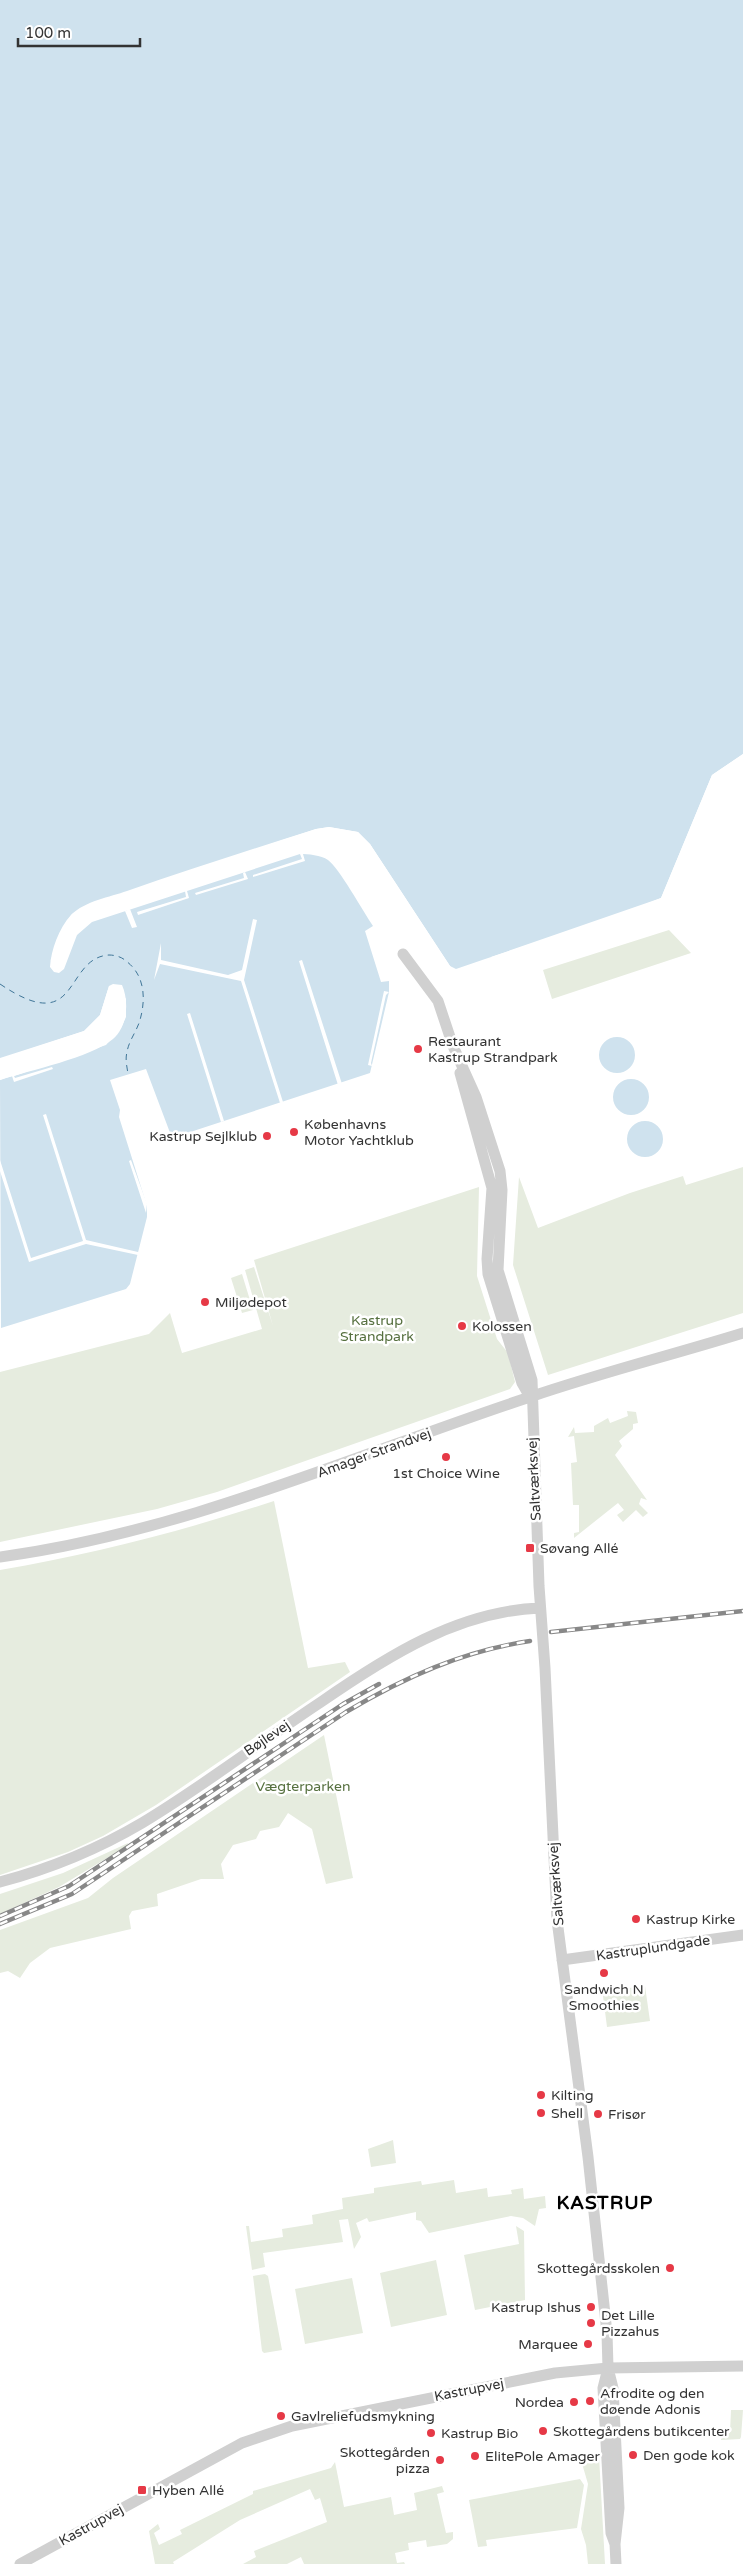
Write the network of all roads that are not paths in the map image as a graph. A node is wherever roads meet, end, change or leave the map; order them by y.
1 (403, 954) dead end
2 (743, 1333) edge
3 (530, 1397) junction
4 (0, 1557) edge
5 (540, 1608) junction
6 (0, 1882) edge
7 (743, 1935) edge
8 (562, 1960) junction
9 (743, 2366) edge
10 (608, 2368) junction
11 (20, 2564) edge
12 (616, 2564) edge

1 - 3 street
2 - 3 street, Amager Strandvej
3 - 4 street, Amager Strandvej
3 - 5 street, Saltværksvej
5 - 6 street, Bøjlevej
5 - 8 street, Saltværksvej
7 - 8 street, Kastruplundgade
8 - 10 street, Saltværksvej
9 - 10 street, Kastrupvej
10 - 11 street, Kastrupvej
10 - 12 street, Saltværksvej

